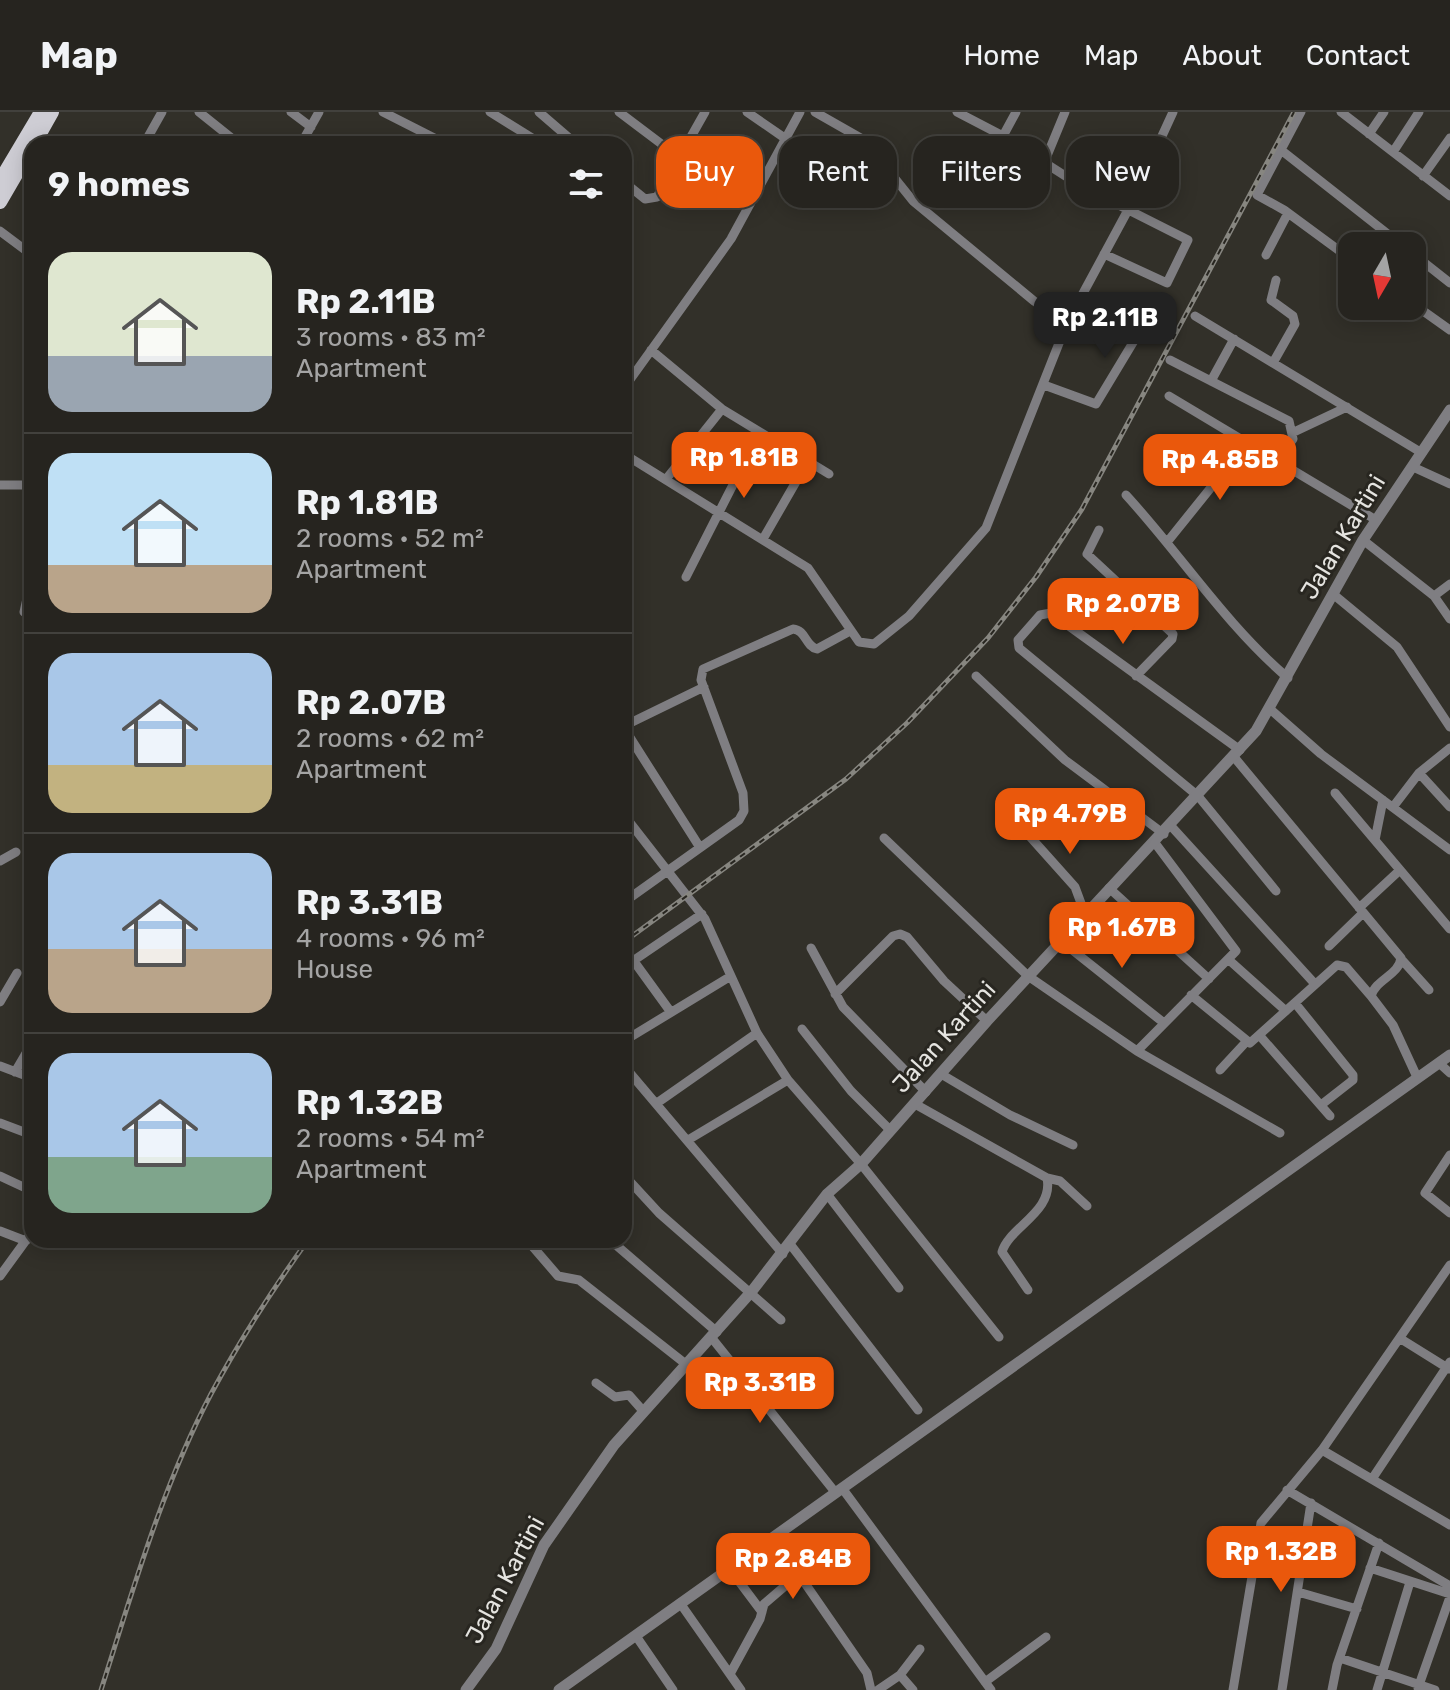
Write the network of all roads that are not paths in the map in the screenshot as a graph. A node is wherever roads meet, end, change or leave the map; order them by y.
1 (41, 112) edge
2 (52, 112) edge
3 (162, 112) edge
4 (199, 112) edge
5 (291, 112) edge
6 (319, 112) edge
7 (383, 112) edge
8 (490, 112) edge
9 (539, 112) edge
10 (619, 112) edge
11 (705, 112) edge
12 (747, 112) edge
13 (800, 112) edge
14 (815, 112) edge
15 (957, 112) edge
16 (1016, 112) edge
17 (1065, 112) edge
18 (1173, 112) edge
19 (1301, 112) edge
20 (1341, 112) edge
21 (1384, 112) edge
22 (1419, 112) edge
23 (546, 121) junction
24 (311, 127) junction
25 (1369, 134) junction
26 (29, 136) edge
27 (38, 136) edge
28 (150, 136) edge
29 (229, 136) edge
30 (306, 136) edge
31 (430, 136) edge
32 (526, 136) edge
33 (539, 136) edge
34 (566, 136) edge
35 (692, 136) edge
36 (782, 136) edge
37 (788, 136) edge
38 (1003, 136) joint
39 (1450, 138) edge
40 (656, 140) edge
41 (24, 146) edge
42 (1050, 148) edge
43 (1281, 150) junction
44 (779, 152) edge
45 (1393, 152) junction
46 (24, 158) edge
47 (1050, 166) edge
48 (1423, 176) junction
49 (2, 191) edge
50 (632, 191) edge
51 (656, 196) edge
52 (1450, 196) edge
53 (1128, 210) junction
54 (1288, 213) junction
55 (0, 231) edge
56 (1385, 232) edge
57 (24, 249) edge
58 (1338, 250) edge
59 (1104, 254) junction
60 (1266, 255) dead end
61 (1426, 264) edge
62 (1276, 280) dead end
63 (1450, 283) edge
64 (1077, 303) junction
65 (1155, 306) dead end
66 (1426, 313) edge
67 (1195, 316) dead end
68 (1067, 323) junction
69 (1450, 330) edge
70 (1142, 332) junction
71 (1234, 339) junction
72 (651, 350) junction
73 (1170, 360) dead end
74 (1274, 361) junction
75 (632, 377) edge
76 (1211, 381) junction
77 (1044, 385) junction
78 (1169, 396) dead end
79 (1347, 407) junction
80 (722, 409) junction
81 (1450, 410) edge
82 (1294, 432) junction
83 (690, 444) junction
84 (1246, 444) junction
85 (1422, 453) junction
86 (632, 458) edge
87 (808, 461) junction
88 (1276, 462) junction
89 (1413, 467) junction
90 (829, 474) dead end
91 (667, 478) junction
92 (1450, 484) edge
93 (0, 485) edge
94 (24, 485) edge
95 (1126, 495) dead end
96 (720, 511) junction
97 (1376, 520) junction
98 (1099, 530) dead end
99 (763, 539) junction
100 (1363, 540) junction
101 (1168, 541) junction
102 (686, 577) dead end
103 (1450, 584) edge
104 (1333, 594) junction
105 (1434, 596) junction
106 (1450, 619) edge
107 (850, 631) junction
108 (976, 676) dead end
109 (1136, 676) junction
110 (1288, 678) junction
111 (704, 687) junction
112 (1271, 710) junction
113 (632, 723) edge
114 (1450, 727) edge
115 (632, 740) edge
116 (1450, 748) edge
117 (1237, 753) junction
118 (1419, 773) junction
119 (1335, 793) dead end
120 (1198, 796) junction
121 (1383, 800) junction
122 (1393, 807) junction
123 (1450, 807) edge
124 (1016, 821) dead end
125 (632, 825) edge
126 (1163, 834) junction
127 (884, 838) dead end
128 (1375, 840) junction
129 (699, 846) junction
130 (1450, 850) edge
131 (16, 852) dead end
132 (0, 861) edge
133 (1400, 870) junction
134 (669, 871) junction
135 (1109, 888) junction
136 (1276, 891) dead end
137 (632, 896) edge
138 (1361, 911) junction
139 (702, 914) junction
140 (1085, 914) junction
141 (1450, 929) edge
142 (1061, 941) junction
143 (1329, 946) dead end
144 (811, 948) dead end
145 (633, 960) joint
146 (1229, 960) junction
147 (1402, 960) junction
148 (17, 973) dead end
149 (731, 976) junction
150 (1028, 976) junction
151 (1209, 979) junction
152 (1315, 984) junction
153 (1429, 990) dead end
154 (835, 994) junction
155 (1191, 995) junction
156 (1371, 996) junction
157 (0, 1002) edge
158 (1295, 1003) junction
159 (670, 1011) junction
160 (1286, 1011) junction
161 (987, 1021) junction
162 (1164, 1023) junction
163 (802, 1029) dead end
164 (757, 1033) junction
165 (632, 1036) edge
166 (1260, 1036) junction
167 (1246, 1042) junction
168 (1137, 1051) junction
169 (1450, 1055) edge
170 (24, 1057) edge
171 (1439, 1063) junction
172 (0, 1066) edge
173 (1220, 1070) dead end
174 (15, 1072) junction
175 (1450, 1073) edge
176 (941, 1074) junction
177 (24, 1075) edge
178 (632, 1075) edge
179 (1417, 1077) junction
180 (788, 1080) junction
181 (926, 1092) junction
182 (657, 1103) junction
183 (915, 1104) junction
184 (1321, 1105) junction
185 (1330, 1116) dead end
186 (0, 1123) edge
187 (890, 1130) junction
188 (24, 1132) edge
189 (1280, 1133) dead end
190 (688, 1140) junction
191 (1073, 1145) dead end
192 (1450, 1155) edge
193 (861, 1164) junction
194 (0, 1176) edge
195 (1047, 1178) junction
196 (632, 1184) edge
197 (24, 1187) edge
198 (827, 1194) junction
199 (1087, 1206) dead end
200 (1450, 1213) edge
201 (0, 1231) edge
202 (24, 1240) edge
203 (24, 1244) edge
204 (534, 1248) edge
205 (619, 1248) edge
206 (786, 1249) junction
207 (1450, 1265) edge
208 (0, 1276) edge
209 (899, 1288) dead end
210 (1028, 1290) dead end
211 (752, 1291) junction
212 (781, 1320) dead end
213 (714, 1334) junction
214 (999, 1337) dead end
215 (1401, 1339) junction
216 (687, 1365) junction
217 (1449, 1366) edge
218 (596, 1383) dead end
219 (918, 1410) dead end
220 (644, 1412) junction
221 (1322, 1450) junction
222 (1372, 1479) junction
223 (839, 1490) junction
224 (1287, 1490) junction
225 (1311, 1503) junction
226 (1450, 1525) edge
227 (773, 1537) junction
228 (1379, 1543) junction
229 (729, 1568) junction
230 (1370, 1568) junction
231 (799, 1574) junction
232 (1410, 1582) junction
233 (1450, 1586) edge
234 (1298, 1592) junction
235 (1450, 1596) edge
236 (680, 1603) junction
237 (1357, 1609) junction
238 (762, 1612) junction
239 (636, 1636) junction
240 (1046, 1637) dead end
241 (920, 1649) dead end
242 (1340, 1658) junction
243 (1381, 1672) junction
244 (730, 1674) junction
245 (900, 1675) junction
246 (988, 1686) edge
247 (1418, 1687) edge
248 (565, 1688) edge
249 (466, 1690) edge
250 (673, 1690) edge
251 (741, 1690) edge
252 (871, 1690) edge
253 (878, 1690) edge
254 (913, 1690) edge
255 (1233, 1690) edge
256 (1282, 1690) edge
257 (1332, 1690) edge
258 (1377, 1690) edge
259 (1435, 1690) edge

1 - 26 main road
2 - 27 main road
3 - 28 street
4 - 29 street
5 - 24 street
6 - 24 street
7 - 31 street
8 - 32 street
9 - 23 street
10 - 40 street
11 - 35 street
12 - 36 street
13 - 37 street
14 - 68 street
15 - 38 street
16 - 38 street
17 - 42 street
18 - 53 street
19 - 43 street
20 - 25 street
21 - 25 street
22 - 45 street
23 - 33 street
23 - 34 street
24 - 30 street
25 - 45 street
39 - 48 street
41 - 49 main road
43 - 54 street
43 - 56 street
44 - 72 street
45 - 48 street
46 - 49 main road
47 - 53 street
48 - 52 street
50 - 51 street
53 - 59 street
53 - 59 street
54 - 58 street
54 - 60 street
55 - 57 street
59 - 64 street
61 - 63 street
62 - 74 street
64 - 68 street
64 - 70 street
65 - 70 street
66 - 69 street
67 - 71 street
68 - 77 street
70 - 77 street
71 - 74 street
71 - 76 street
72 - 75 street
72 - 80 street
73 - 76 street
74 - 79 street
76 - 82 street
77 - 107 street
78 - 84 street
79 - 82 street
79 - 85 street
80 - 83 street
80 - 87 street
81 - 85 street, Jalan Kartini
82 - 88 street
83 - 91 street
83 - 96 street
84 - 88 street
84 - 101 street
85 - 89 street, Jalan Kartini
86 - 91 street
87 - 90 street
87 - 99 street
88 - 97 street
89 - 92 street
89 - 97 street, Jalan Kartini
91 - 96 street
93 - 94 street
95 - 101 street
96 - 99 street
96 - 102 street
97 - 100 street, Jalan Kartini
98 - 109 street
99 - 107 street
100 - 104 street, Jalan Kartini
100 - 105 street
101 - 110 street
103 - 105 street
104 - 110 street, Jalan Kartini
104 - 114 street
105 - 106 street
107 - 111 street
108 - 126 street
109 - 117 street
109 - 120 street
110 - 112 street, Jalan Kartini
111 - 113 street
111 - 129 street
112 - 117 street, Jalan Kartini
112 - 121 street
115 - 129 street
116 - 118 street
117 - 120 street, Jalan Kartini
117 - 138 street
118 - 122 street
118 - 123 street
119 - 128 street
120 - 126 street, Jalan Kartini
120 - 136 street
121 - 122 street
121 - 128 street
122 - 130 street
124 - 140 street
125 - 134 street
126 - 135 street, Jalan Kartini
126 - 146 street
126 - 152 street
127 - 150 street
128 - 133 street
129 - 134 street
131 - 132 street
133 - 138 street
133 - 141 street
134 - 137 street
134 - 139 street
135 - 140 street, Jalan Kartini
135 - 151 street
138 - 143 street
138 - 147 street
139 - 145 street
139 - 149 street
140 - 142 street, Jalan Kartini
142 - 150 street, Jalan Kartini
142 - 162 street
144 - 154 street
145 - 159 street
146 - 151 street
146 - 160 street
147 - 153 street
147 - 156 street
148 - 157 street
149 - 159 street
149 - 164 street
150 - 161 street, Jalan Kartini
150 - 168 street
151 - 155 street
152 - 156 street
152 - 158 street
154 - 161 street
154 - 181 street
155 - 162 street
155 - 167 street
156 - 179 street
158 - 160 street
158 - 184 street
159 - 165 street
160 - 166 street
161 - 176 street, Jalan Kartini
162 - 168 street
163 - 187 street
164 - 180 street
164 - 182 street
166 - 167 street
166 - 184 street
167 - 173 street
168 - 189 street
169 - 171 street
170 - 174 street
171 - 175 street
171 - 179 street
172 - 174 street
174 - 177 street
176 - 181 street, Jalan Kartini
176 - 191 street
178 - 182 street
179 - 223 street
180 - 190 street
180 - 193 street
181 - 183 street, Jalan Kartini
182 - 190 street
183 - 187 street, Jalan Kartini
183 - 195 street
184 - 185 street
186 - 188 street
187 - 193 street, Jalan Kartini
190 - 206 street
192 - 200 street
193 - 198 street, Jalan Kartini
193 - 214 street
194 - 197 street
195 - 199 street
195 - 210 street
196 - 211 street
198 - 206 street, Jalan Kartini
198 - 209 street
201 - 202 street
203 - 208 street
204 - 216 street
205 - 213 street
206 - 211 street, Jalan Kartini
206 - 219 street
207 - 215 street
211 - 212 street
211 - 213 street, Jalan Kartini
213 - 216 street, Jalan Kartini
213 - 223 street
215 - 217 street
215 - 221 street
216 - 220 street, Jalan Kartini
217 - 222 street
218 - 220 street
220 - 249 street, Jalan Kartini
221 - 222 street
221 - 224 street
222 - 226 street
223 - 227 street
223 - 246 street
224 - 225 street
224 - 255 street
225 - 228 street
225 - 234 street
227 - 229 street
227 - 231 street
228 - 230 street
228 - 233 street
229 - 236 street
229 - 238 street
230 - 232 street
230 - 237 street
231 - 238 street
231 - 252 street
232 - 235 street
232 - 243 street
234 - 237 street
234 - 256 street
235 - 247 street
236 - 239 street
236 - 244 street
237 - 242 street
238 - 244 street
239 - 248 street
239 - 250 street
240 - 246 street
241 - 245 street
242 - 243 street
242 - 257 street
243 - 247 street
243 - 258 street
244 - 251 street
245 - 253 street
245 - 254 street
247 - 259 street

